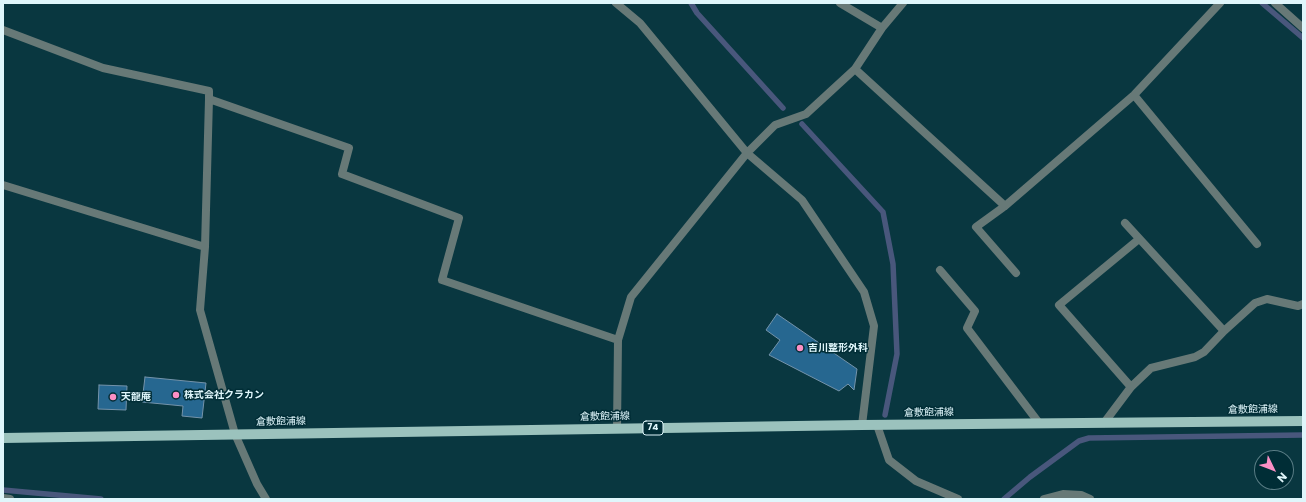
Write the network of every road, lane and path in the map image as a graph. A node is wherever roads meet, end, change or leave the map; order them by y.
1 (616, 3) edge
2 (840, 3) edge
3 (903, 3) edge
4 (1220, 3) edge
5 (1275, 3) edge
6 (882, 28) junction
7 (1303, 28) edge
8 (3, 30) edge
9 (855, 69) junction
10 (1134, 95) junction
11 (209, 99) junction
12 (746, 153) junction
13 (3, 185) edge
14 (1005, 206) junction
15 (1125, 223) dead end
16 (1139, 239) junction
17 (1257, 244) dead end
18 (205, 247) junction
19 (940, 270) dead end
20 (1016, 273) dead end
21 (1303, 304) edge
22 (1224, 331) junction
23 (618, 340) junction
24 (1131, 388) junction
25 (1303, 421) edge
26 (1104, 423) junction
27 (1039, 424) junction
28 (862, 425) junction
29 (877, 425) junction
30 (617, 429) junction
31 (235, 434) junction
32 (3, 438) edge
33 (3, 498) edge
34 (10, 499) edge
35 (266, 499) edge
36 (958, 499) edge
37 (1044, 499) edge
38 (1090, 499) edge

1 - 12 street
2 - 6 street
3 - 6 street
4 - 10 street
5 - 7 street
6 - 9 street
8 - 11 street
9 - 12 street
9 - 14 street
10 - 14 street
10 - 17 street
11 - 18 street
11 - 23 street
12 - 23 street
12 - 28 street
13 - 18 street
14 - 20 street
15 - 16 street
16 - 22 street
16 - 24 street
18 - 31 street
19 - 27 street
21 - 22 street
22 - 24 street
23 - 30 street
24 - 26 street
25 - 26 main road, 倉敷飽浦線 / 74
26 - 27 main road, 倉敷飽浦線 / 74
27 - 29 main road, 倉敷飽浦線 / 74
28 - 29 main road, 倉敷飽浦線 / 74
28 - 30 main road, 倉敷飽浦線 / 74
29 - 36 street
30 - 31 main road, 倉敷飽浦線 / 74
31 - 32 main road, 倉敷飽浦線 / 74
31 - 35 street
33 - 34 street
37 - 38 street

